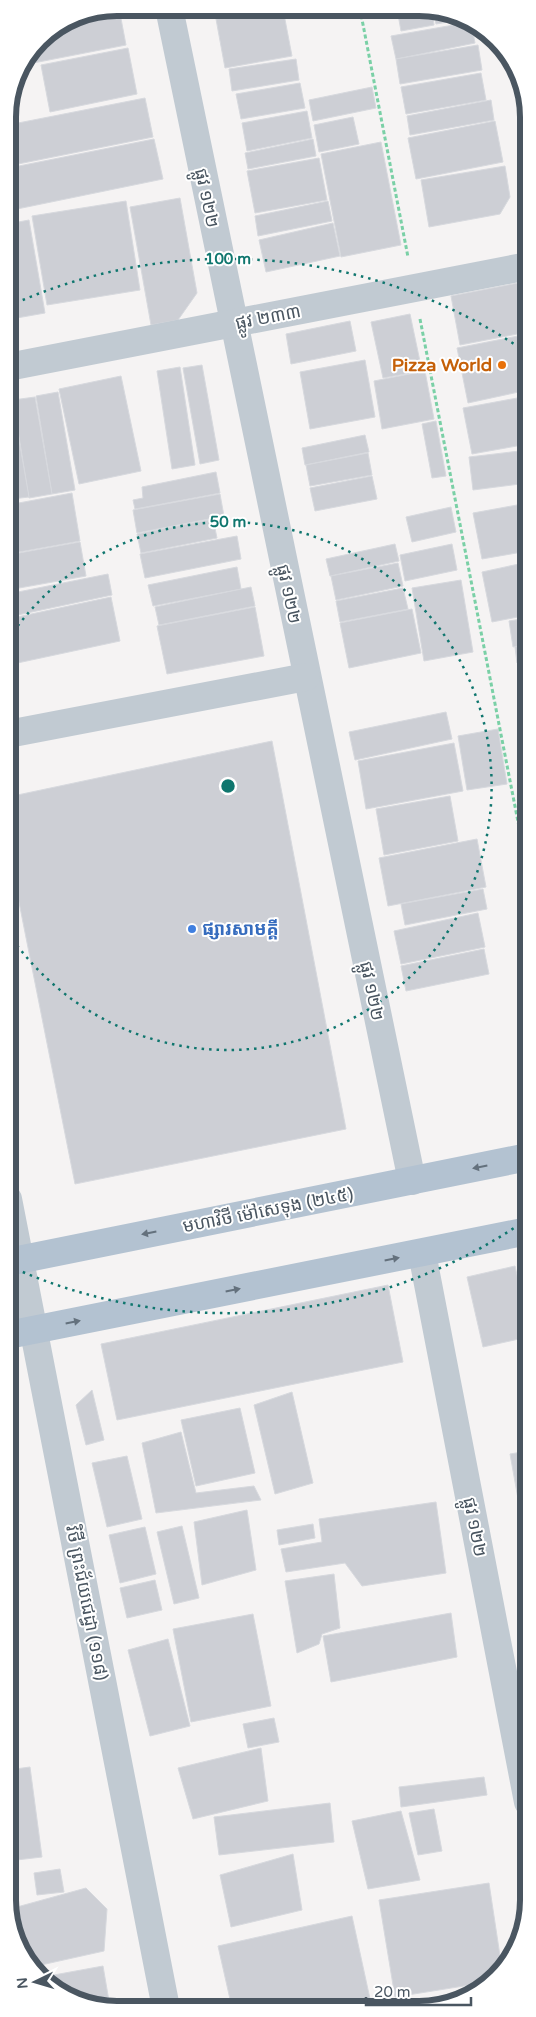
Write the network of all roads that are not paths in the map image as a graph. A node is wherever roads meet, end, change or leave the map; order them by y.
1 (170, 16) edge
2 (520, 268) edge
3 (233, 323) junction
4 (16, 365) edge
5 (306, 677) junction
6 (16, 732) edge
7 (520, 1160) edge
8 (412, 1181) junction
9 (520, 1233) edge
10 (422, 1252) junction
11 (16, 1261) edge
12 (16, 1281) edge
13 (21, 1332) edge
14 (520, 1760) edge
15 (164, 2001) edge

1 - 3 street, ផ្លូវ ១២២
2 - 3 street, ផ្លូវ ២៣៣
3 - 4 street, ផ្លូវ ២៣៣
3 - 5 street, ផ្លូវ ១២២
5 - 6 street
5 - 8 street, ផ្លូវ ១២២
7 -> 8 main road, មហាវិថី ម៉ៅសេទុង (២៤៥)
8 -> 11 main road, មហាវិថី ម៉ៅសេទុង (២៤៥)
9 - 10 main road
13 -> 10 main road
10 - 14 street, ផ្លូវ ១២២
12 - 13 street, វិថី ព្រះជ័យជេដ្ធា (១១៨)
13 - 15 street, វិថី ព្រះជ័យជេដ្ធា (១១៨)

